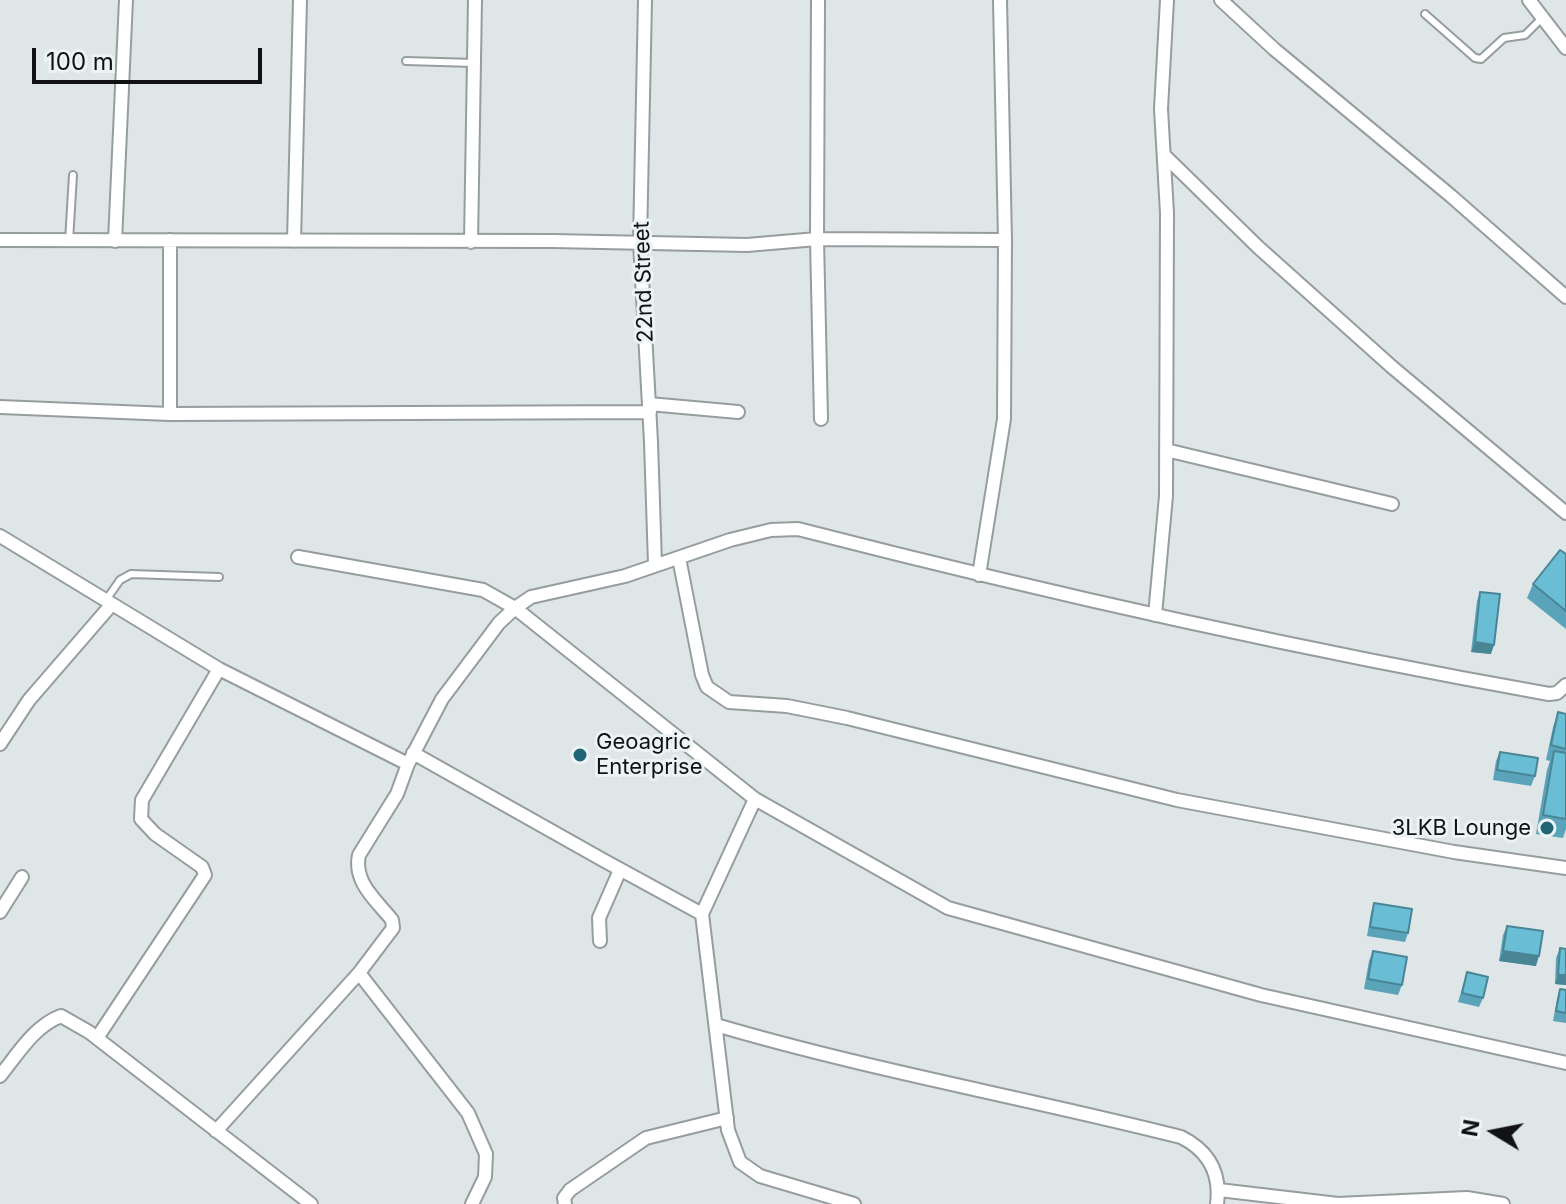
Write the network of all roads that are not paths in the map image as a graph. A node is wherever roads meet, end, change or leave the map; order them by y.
1 (126, 0) edge
2 (300, 0) edge
3 (475, 0) edge
4 (645, 0) edge
5 (818, 0) edge
6 (1000, 0) edge
7 (1167, 0) edge
8 (1221, 0) edge
9 (1529, 0) edge
10 (1425, 14) dead end
11 (1543, 17) junction
12 (1566, 48) edge
13 (406, 61) dead end
14 (474, 63) junction
15 (1165, 156) junction
16 (73, 175) dead end
17 (817, 239) junction
18 (0, 240) edge
19 (170, 240) junction
20 (1005, 240) junction
21 (69, 241) junction
22 (115, 241) junction
23 (294, 241) junction
24 (471, 242) junction
25 (640, 242) junction
26 (1566, 297) edge
27 (0, 407) edge
28 (649, 408) junction
29 (738, 412) dead end
30 (170, 414) junction
31 (821, 419) dead end
32 (1166, 450) junction
33 (1392, 504) dead end
34 (1566, 513) edge
35 (0, 536) edge
36 (298, 557) dead end
37 (679, 558) junction
38 (655, 564) junction
39 (979, 575) junction
40 (219, 577) dead end
41 (109, 602) junction
42 (515, 608) junction
43 (1155, 615) junction
44 (219, 669) junction
45 (1566, 685) edge
46 (0, 744) edge
47 (410, 758) junction
48 (755, 799) junction
49 (1566, 868) edge
50 (620, 870) junction
51 (22, 877) dead end
52 (0, 912) edge
53 (702, 914) junction
54 (600, 941) dead end
55 (359, 973) junction
56 (716, 1025) junction
57 (97, 1038) junction
58 (1566, 1063) edge
59 (0, 1076) edge
60 (727, 1118) junction
61 (216, 1131) junction
62 (1219, 1190) junction
63 (820, 1198) edge
64 (311, 1204) edge
65 (472, 1204) edge
66 (565, 1204) edge
67 (854, 1204) edge
68 (1217, 1204) edge
69 (1503, 1204) edge

1 - 22 street
2 - 23 street
3 - 14 street
4 - 25 street, 22nd Street
5 - 17 street
6 - 20 street
7 - 15 street
8 - 26 street
9 - 11 street
10 - 11 lane
11 - 12 street
13 - 14 lane
14 - 24 street
15 - 32 street
15 - 34 street
16 - 21 lane
17 - 20 street
17 - 25 street
17 - 31 street
18 - 21 street
19 - 22 street
19 - 23 street
19 - 30 street
20 - 39 street
21 - 22 street
23 - 24 street
24 - 25 street
25 - 28 street, 22nd Street
27 - 30 street
28 - 29 street
28 - 30 street
28 - 38 street, 22nd Street
32 - 33 street
32 - 43 street
35 - 41 street
36 - 42 street
37 - 38 street
37 - 39 street
37 - 49 street
38 - 42 street
39 - 43 street
40 - 41 lane
41 - 44 street
41 - 46 street
42 - 47 street
42 - 48 street
43 - 45 street
44 - 47 street
44 - 57 street
47 - 50 street
47 - 55 street
48 - 53 street
48 - 58 street
50 - 53 street
50 - 54 street
51 - 52 street
53 - 56 street
55 - 61 street
55 - 65 street
56 - 60 street
56 - 62 street
57 - 59 street
57 - 61 street
60 - 63 street
60 - 66 street
61 - 64 street
62 - 68 street
62 - 69 street
63 - 67 street

